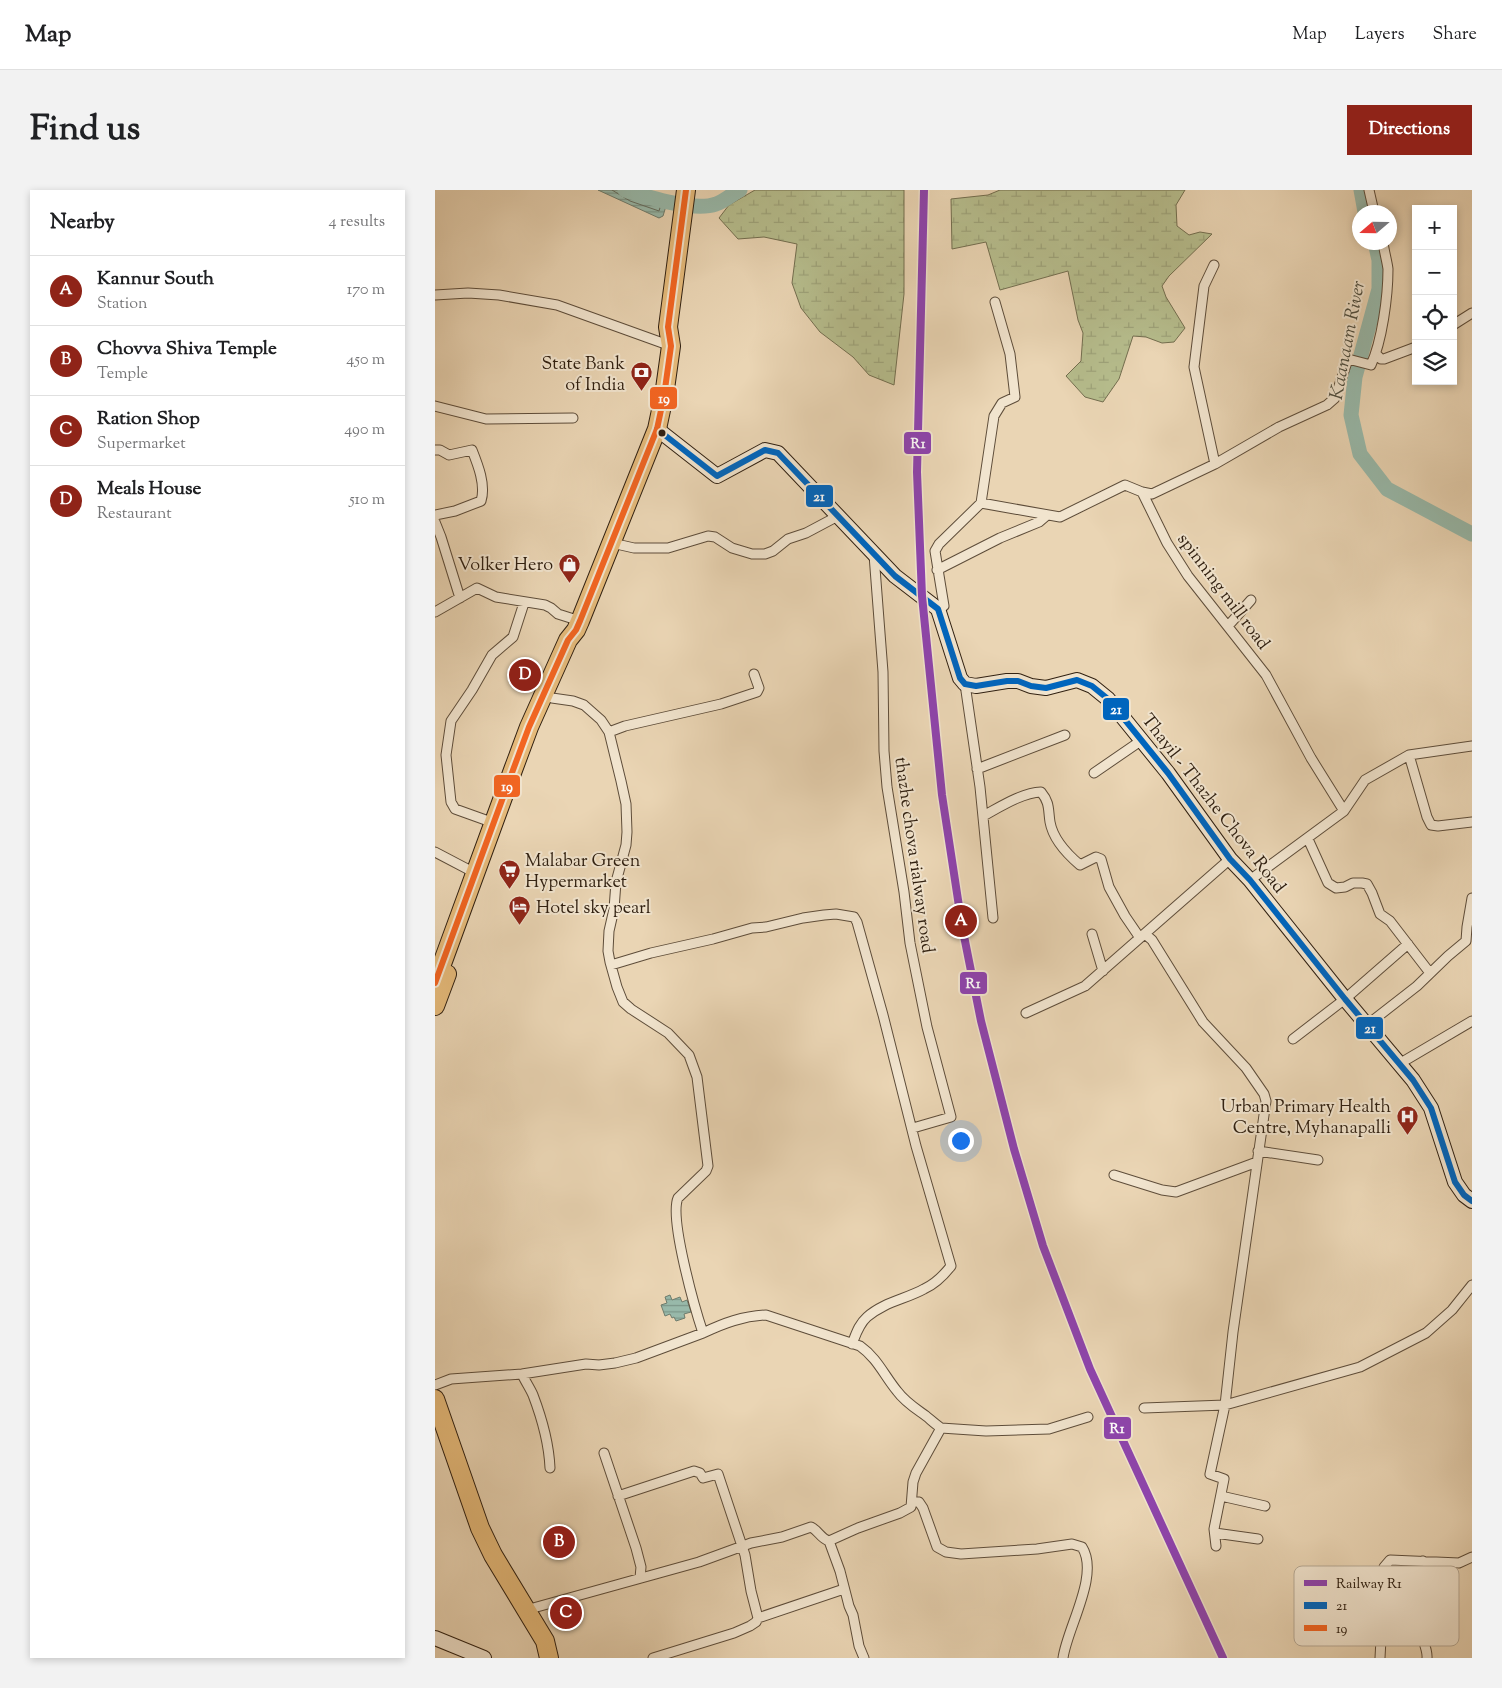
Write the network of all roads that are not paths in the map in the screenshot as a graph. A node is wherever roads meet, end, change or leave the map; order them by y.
1 (685, 190) edge
2 (696, 190) edge
3 (1369, 190) edge
4 (1372, 205) edge
5 (685, 234) junction
6 (1385, 250) edge
7 (1215, 265) dead end
8 (435, 296) edge
9 (995, 302) dead end
10 (1472, 314) edge
11 (1457, 323) edge
12 (671, 346) junction
13 (1412, 349) edge
14 (1376, 354) junction
15 (435, 406) edge
16 (573, 418) dead end
17 (657, 428) junction
18 (435, 450) edge
19 (1215, 464) junction
20 (1141, 492) junction
21 (981, 503) junction
22 (435, 515) edge
23 (1043, 515) junction
24 (838, 516) junction
25 (435, 522) edge
26 (612, 543) junction
27 (874, 554) junction
28 (937, 570) junction
29 (460, 598) junction
30 (1251, 600) dead end
31 (524, 602) junction
32 (938, 609) junction
33 (435, 612) edge
34 (578, 626) junction
35 (1228, 626) junction
36 (754, 674) dead end
37 (965, 684) junction
38 (548, 697) junction
39 (609, 732) junction
40 (1065, 735) dead end
41 (1142, 740) junction
42 (1472, 746) edge
43 (1409, 755) junction
44 (977, 769) junction
45 (1094, 773) dead end
46 (1344, 811) junction
47 (983, 816) junction
48 (1472, 822) edge
49 (494, 823) junction
50 (1308, 839) junction
51 (435, 852) edge
52 (1231, 859) junction
53 (475, 872) junction
54 (1250, 880) junction
55 (1472, 898) edge
56 (993, 918) dead end
57 (1092, 934) dead end
58 (1143, 936) junction
59 (1408, 944) junction
60 (611, 965) junction
61 (1103, 971) junction
62 (1431, 973) junction
63 (435, 984) edge
64 (1345, 999) junction
65 (435, 1006) edge
66 (1027, 1013) dead end
67 (1472, 1021) edge
68 (1367, 1026) junction
69 (1293, 1039) dead end
70 (1399, 1064) junction
71 (913, 1128) junction
72 (1258, 1151) junction
73 (1318, 1160) dead end
74 (1257, 1162) junction
75 (1114, 1175) dead end
76 (1472, 1201) edge
77 (1472, 1285) edge
78 (703, 1333) junction
79 (851, 1344) junction
80 (523, 1374) junction
81 (435, 1385) edge
82 (435, 1400) edge
83 (1225, 1405) junction
84 (1144, 1408) dead end
85 (1088, 1417) dead end
86 (435, 1423) edge
87 (941, 1428) junction
88 (604, 1452) dead end
89 (550, 1468) dead end
90 (618, 1496) junction
91 (1221, 1496) junction
92 (912, 1501) junction
93 (1265, 1506) dead end
94 (1215, 1533) junction
95 (1258, 1539) dead end
96 (829, 1541) junction
97 (1216, 1546) dead end
98 (742, 1547) junction
99 (1472, 1557) edge
100 (1423, 1561) junction
101 (1385, 1566) edge
102 (1423, 1566) edge
103 (640, 1578) junction
104 (844, 1589) junction
105 (522, 1612) junction
106 (758, 1618) junction
107 (435, 1638) edge
108 (1424, 1646) edge
109 (484, 1658) edge
110 (549, 1658) edge
111 (653, 1658) edge
112 (865, 1658) edge
113 (1063, 1658) edge
114 (1427, 1658) edge

1 - 5 highway
2 - 5 highway
3 - 4 street
5 - 12 highway
6 - 14 street
7 - 19 street
8 - 12 street
9 - 21 street
10 - 11 street
12 - 17 highway
13 - 14 street
14 - 19 street
15 - 16 street
17 - 24 street
17 - 26 highway
18 - 22 street
19 - 20 street
20 - 23 street
20 - 35 street, spinning mill road
21 - 23 street
21 - 28 street
23 - 28 street
24 - 26 street
24 - 27 street
25 - 29 street
26 - 34 highway
27 - 32 street
27 - 71 street, thazhe chova rialway road
28 - 32 street
29 - 31 street
29 - 33 street
30 - 35 street
31 - 34 street
31 - 49 street
32 - 37 street
34 - 38 highway
35 - 46 street, spinning mill road
36 - 39 street
37 - 41 street, Thayil - Thazhe Chova Road
37 - 44 street
38 - 39 street
38 - 49 highway
38 - 65 highway
39 - 60 street
40 - 44 street
41 - 45 street
41 - 52 street, Thayil - Thazhe Chova Road
42 - 43 street
43 - 46 street
43 - 48 street
44 - 47 street
46 - 50 street
47 - 56 street
47 - 58 street
49 - 53 highway
50 - 54 street
50 - 59 street
51 - 53 street
52 - 54 street, Thayil - Thazhe Chova Road
52 - 58 street
53 - 63 highway
54 - 64 street, Thayil - Thazhe Chova Road
55 - 62 street
57 - 61 street
58 - 61 street
58 - 72 street
59 - 62 street
59 - 64 street
60 - 71 street
60 - 78 street
61 - 66 street
62 - 68 street
64 - 68 street, Thayil - Thazhe Chova Road
64 - 69 street
67 - 70 street
68 - 70 street, Thayil - Thazhe Chova Road
70 - 76 street, Thayil - Thazhe Chova Road
71 - 79 street
72 - 73 street
72 - 74 street
74 - 75 street
74 - 83 street
77 - 83 street
78 - 79 street
78 - 80 street
79 - 87 street
80 - 81 street
80 - 89 street
82 - 105 highway
83 - 84 street
83 - 91 street
85 - 87 street
86 - 105 highway
87 - 92 street
88 - 90 street
90 - 98 street
90 - 103 street
91 - 93 street
91 - 94 street
92 - 96 street
92 - 113 street
94 - 95 street
94 - 97 street
96 - 98 street
96 - 104 street
98 - 103 street
98 - 106 street
99 - 100 street
100 - 101 street
100 - 102 street
103 - 105 street
104 - 106 street
104 - 112 street
105 - 110 highway
106 - 111 street
107 - 109 street
108 - 114 street

